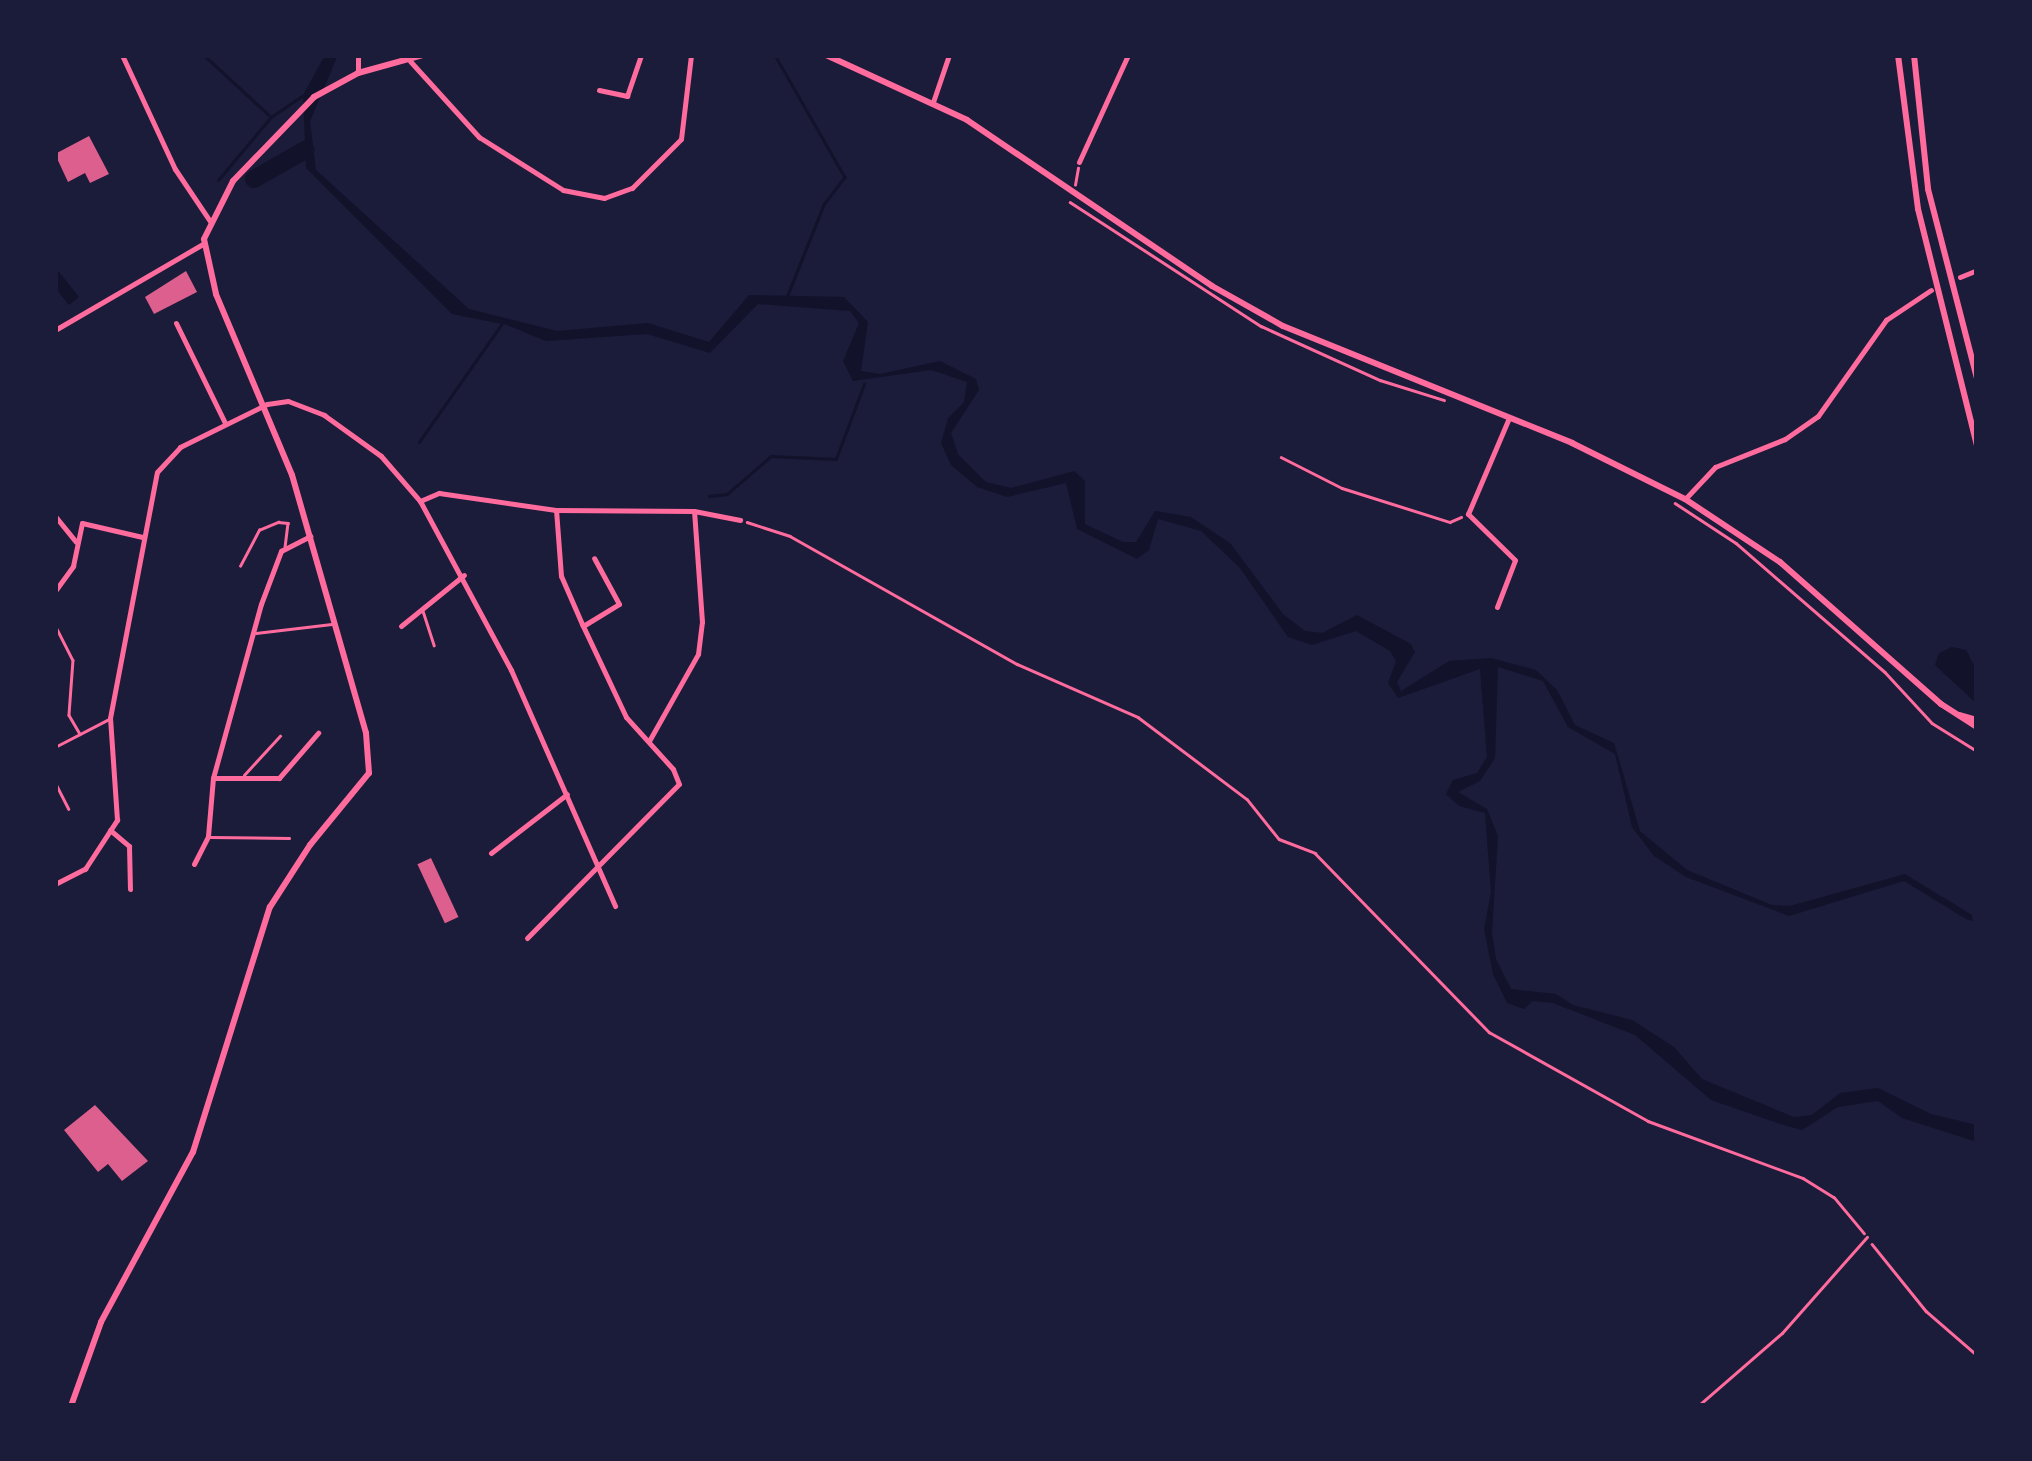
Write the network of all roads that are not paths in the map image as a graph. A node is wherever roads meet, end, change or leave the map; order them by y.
1 (122, 55) edge
2 (358, 55) edge
3 (424, 55) edge
4 (641, 55) edge
5 (691, 55) edge
6 (826, 55) edge
7 (949, 55) edge
8 (1113, 55) edge
9 (1898, 55) edge
10 (1914, 55) edge
11 (1125, 57) edge
12 (410, 61) junction
13 (358, 73) junction
14 (600, 90) dead end
15 (933, 102) junction
16 (1080, 162) road end
17 (210, 221) junction
18 (203, 244) junction
19 (1977, 270) edge
20 (1960, 277) dead end
21 (1931, 290) dead end
22 (176, 324) dead end
23 (55, 330) edge
24 (1977, 378) edge
25 (266, 404) junction
26 (1509, 418) junction
27 (225, 423) junction
28 (1977, 446) edge
29 (1686, 499) junction
30 (420, 501) junction
31 (556, 510) junction
32 (694, 511) junction
33 (55, 516) edge
34 (740, 520) road end
35 (310, 536) junction
36 (142, 537) junction
37 (76, 542) junction
38 (285, 550) junction
39 (594, 558) dead end
40 (240, 566) dead end
41 (464, 575) junction
42 (55, 591) edge
43 (1497, 607) dead end
44 (423, 611) junction
45 (335, 623) junction
46 (55, 625) edge
47 (401, 626) dead end
48 (584, 626) junction
49 (255, 633) junction
50 (434, 644) dead end
51 (1952, 713) junction
52 (110, 718) junction
53 (1977, 720) edge
54 (1977, 728) edge
55 (318, 732) dead end
56 (80, 734) junction
57 (280, 736) dead end
58 (649, 741) junction
59 (55, 746) edge
60 (213, 778) junction
61 (240, 780) junction
62 (55, 782) edge
63 (567, 793) junction
64 (69, 809) dead end
65 (110, 830) junction
66 (208, 836) junction
67 (289, 838) dead end
68 (490, 853) dead end
69 (194, 864) dead end
70 (601, 867) junction
71 (55, 884) edge
72 (130, 888) dead end
73 (615, 906) dead end
74 (528, 938) dead end
75 (1867, 1237) road end
76 (71, 1406) edge
77 (1698, 1406) edge

1 - 17 street
2 - 13 street
3 - 12 main road
4 - 14 street
5 - 12 street
6 - 15 main road
7 - 15 street
8 - 11 street
9 - 28 main road
10 - 24 main road
11 - 16 street
12 - 13 main road
13 - 17 main road
15 - 26 main road
17 - 18 main road
18 - 23 street
18 - 25 main road
19 - 20 street
21 - 29 street
22 - 27 street
25 - 27 street
25 - 30 street
25 - 35 main road
26 - 29 main road
26 - 43 street
27 - 36 street
29 - 51 main road
30 - 31 street
30 - 41 street
31 - 32 street
31 - 48 street
32 - 34 street
32 - 58 street
33 - 37 street
35 - 38 street
35 - 45 main road
36 - 37 street
36 - 52 street
37 - 42 street
38 - 40 lane
38 - 49 street
39 - 48 street
41 - 44 street
41 - 63 street
44 - 47 street
44 - 50 lane
45 - 49 lane
45 - 76 main road
46 - 56 lane
48 - 58 street
49 - 60 street
51 - 53 main road
51 - 54 main road
52 - 56 lane
52 - 65 street
55 - 61 street
56 - 59 lane
57 - 61 lane
58 - 70 street
60 - 61 street
60 - 66 street
62 - 64 lane
63 - 68 street
63 - 70 street
65 - 71 street
65 - 72 street
66 - 67 lane
66 - 69 street
70 - 73 street
70 - 74 street
75 - 77 lane

